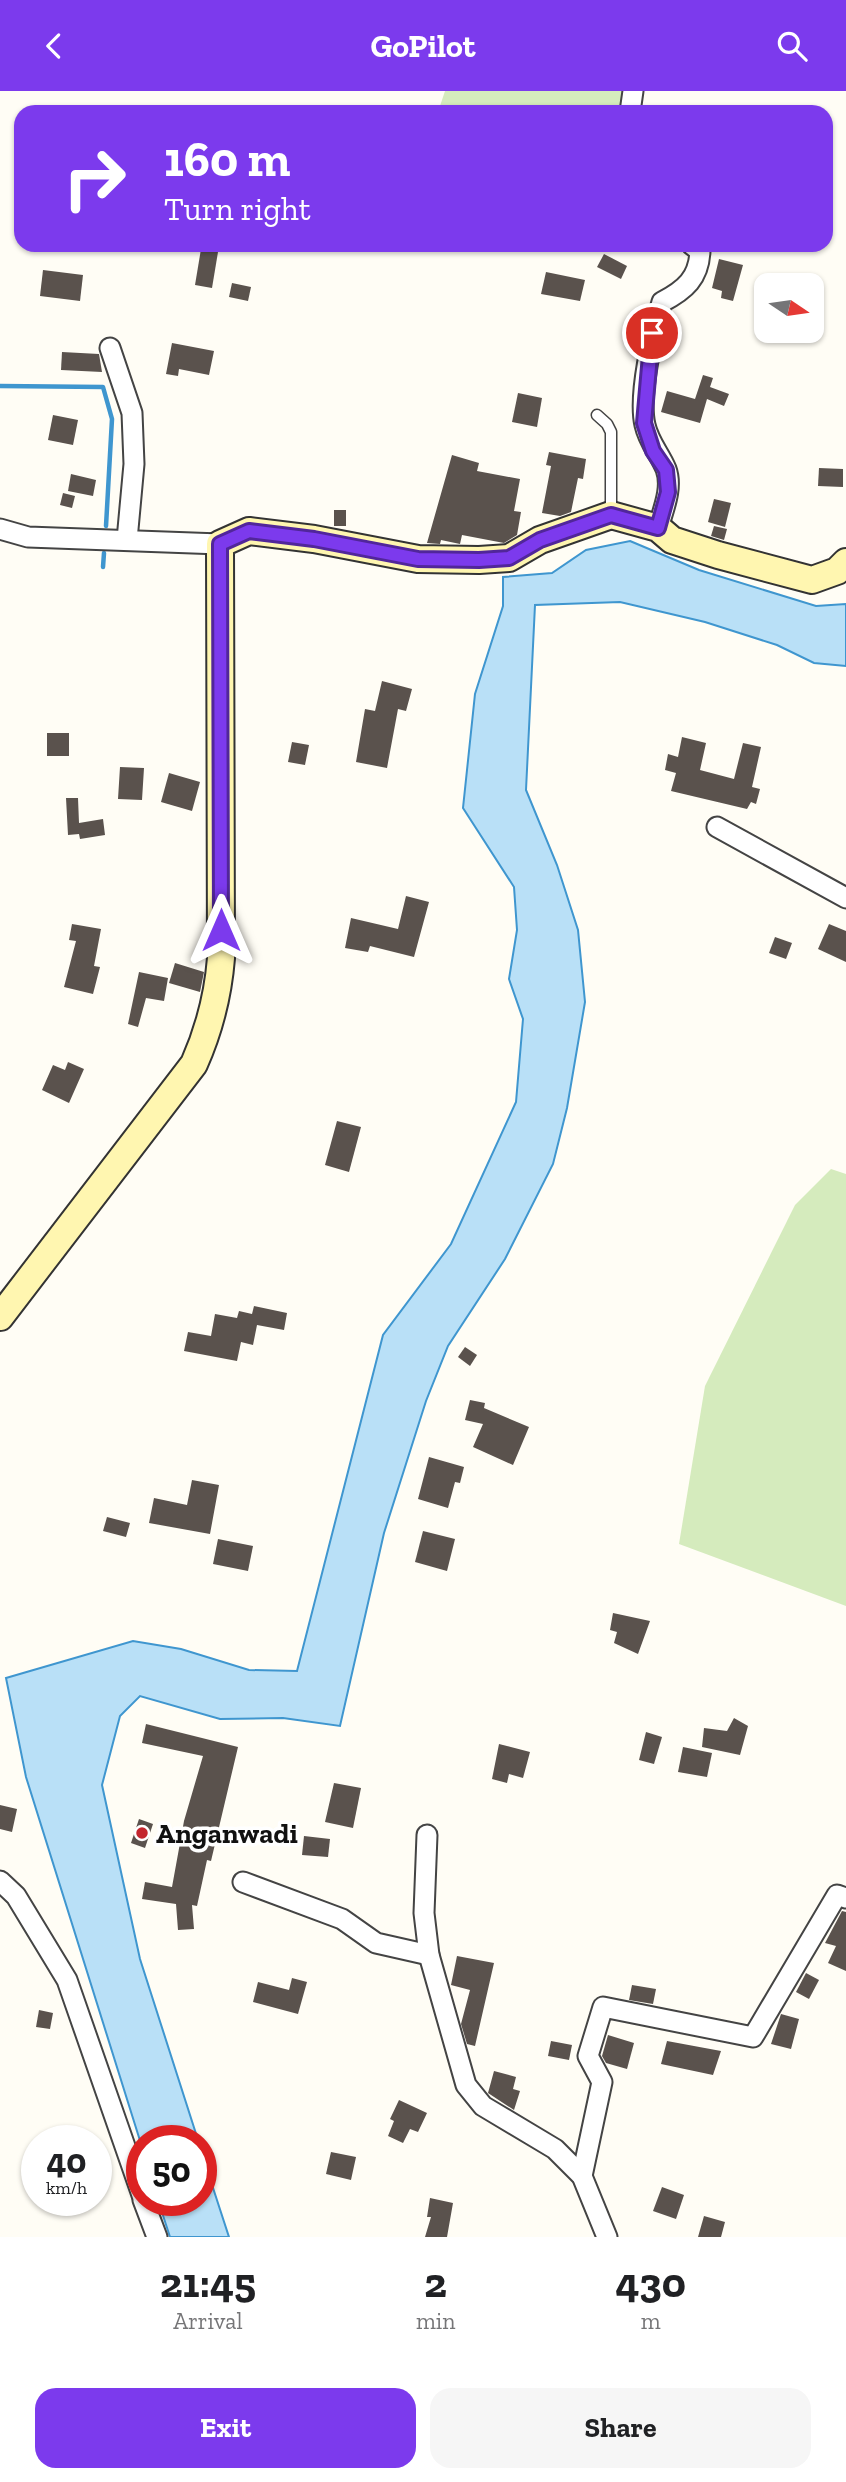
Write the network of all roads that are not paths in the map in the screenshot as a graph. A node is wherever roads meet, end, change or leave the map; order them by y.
1 (700, 252) edge
2 (110, 348) dead end
3 (597, 415) dead end
4 (611, 515) junction
5 (658, 528) junction
6 (0, 529) edge
7 (127, 540) junction
8 (220, 544) junction
9 (846, 562) edge
10 (717, 827) dead end
11 (846, 898) edge
12 (0, 1317) edge
13 (427, 1835) dead end
14 (0, 1881) edge
15 (243, 1882) dead end
16 (846, 1898) edge
17 (429, 1955) junction
18 (126, 2149) edge
19 (582, 2176) junction
20 (149, 2216) edge
21 (157, 2237) edge
22 (607, 2237) edge

1 - 5 street
2 - 7 street
3 - 4 lane
4 - 5 main road
4 - 8 main road
5 - 9 main road
6 - 7 street
7 - 8 street
8 - 12 main road
10 - 11 street
13 - 17 street
14 - 18 street
15 - 17 street
16 - 19 street
17 - 19 street
19 - 22 street
20 - 21 street

